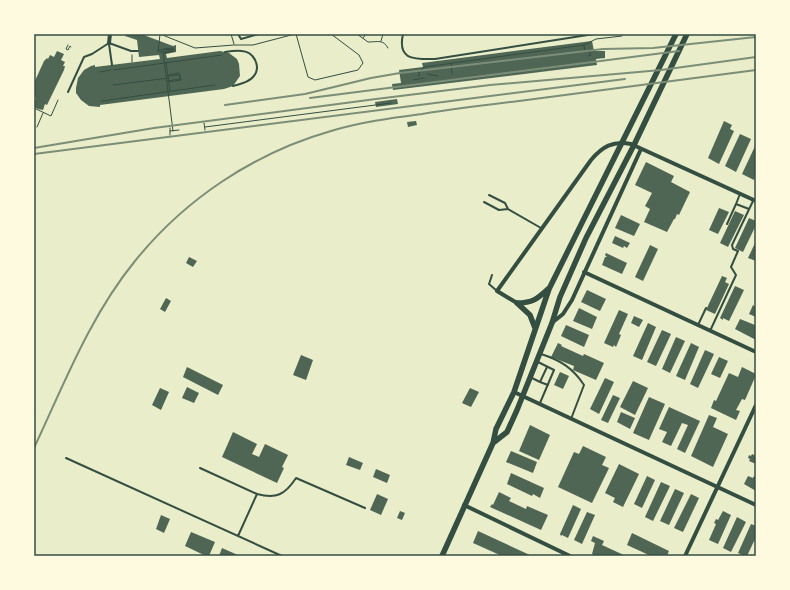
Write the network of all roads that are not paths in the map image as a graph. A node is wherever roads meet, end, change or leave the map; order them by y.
1 (110, 34) edge
2 (238, 34) edge
3 (259, 34) edge
4 (403, 34) edge
5 (594, 34) edge
6 (676, 34) edge
7 (688, 34) edge
8 (109, 43) junction
9 (138, 51) dead end
10 (226, 52) dead end
11 (112, 65) dead end
12 (233, 86) dead end
13 (68, 92) dead end
14 (641, 149) junction
15 (740, 194) junction
16 (489, 195) dead end
17 (755, 200) edge
18 (484, 202) dead end
19 (736, 204) junction
20 (508, 209) junction
21 (749, 209) junction
22 (727, 224) dead end
23 (542, 228) junction
24 (584, 272) junction
25 (492, 275) dead end
26 (549, 289) junction
27 (497, 292) junction
28 (517, 303) junction
29 (706, 308) dead end
30 (552, 323) junction
31 (698, 325) junction
32 (536, 329) junction
33 (710, 331) junction
34 (756, 352) edge
35 (540, 353) junction
36 (537, 361) junction
37 (547, 367) junction
38 (531, 378) junction
39 (540, 382) junction
40 (548, 385) junction
41 (514, 392) junction
42 (524, 397) junction
43 (539, 404) junction
44 (756, 405) edge
45 (571, 419) junction
46 (493, 443) junction
47 (66, 458) dead end
48 (200, 468) dead end
49 (718, 486) junction
50 (257, 494) junction
51 (756, 505) edge
52 (464, 506) junction
53 (365, 508) dead end
54 (238, 536) junction
55 (282, 556) edge
56 (442, 556) edge
57 (570, 556) edge
58 (685, 556) edge

1 - 8 street
2 - 3 lane
4 - 5 lane
6 - 26 main road
7 - 30 main road
8 - 9 lane
8 - 11 lane
8 - 13 lane
10 - 12 lane
14 - 15 street
14 - 23 street
14 - 24 street
15 - 17 street
15 - 19 lane
16 - 20 lane
17 - 21 lane
18 - 20 lane
19 - 21 lane
19 - 22 lane
20 - 23 lane
21 - 33 lane
23 - 27 street
24 - 30 street
24 - 31 street
25 - 27 lane
26 - 28 main road
26 - 32 main road
27 - 28 street
28 - 32 main road
29 - 31 lane
30 - 35 main road
31 - 33 street
32 - 41 main road
33 - 34 street
35 - 36 main road
35 - 45 lane
36 - 37 lane
36 - 38 main road
37 - 39 lane
37 - 40 lane
38 - 39 lane
38 - 42 main road
39 - 40 lane
40 - 43 lane
41 - 42 street
41 - 46 main road
42 - 43 street
42 - 46 main road
43 - 45 street
44 - 49 street
45 - 49 street
46 - 52 main road
47 - 54 lane
48 - 50 lane
49 - 51 street
49 - 58 street
50 - 53 lane
50 - 54 lane
52 - 56 main road
52 - 57 street
54 - 55 lane

